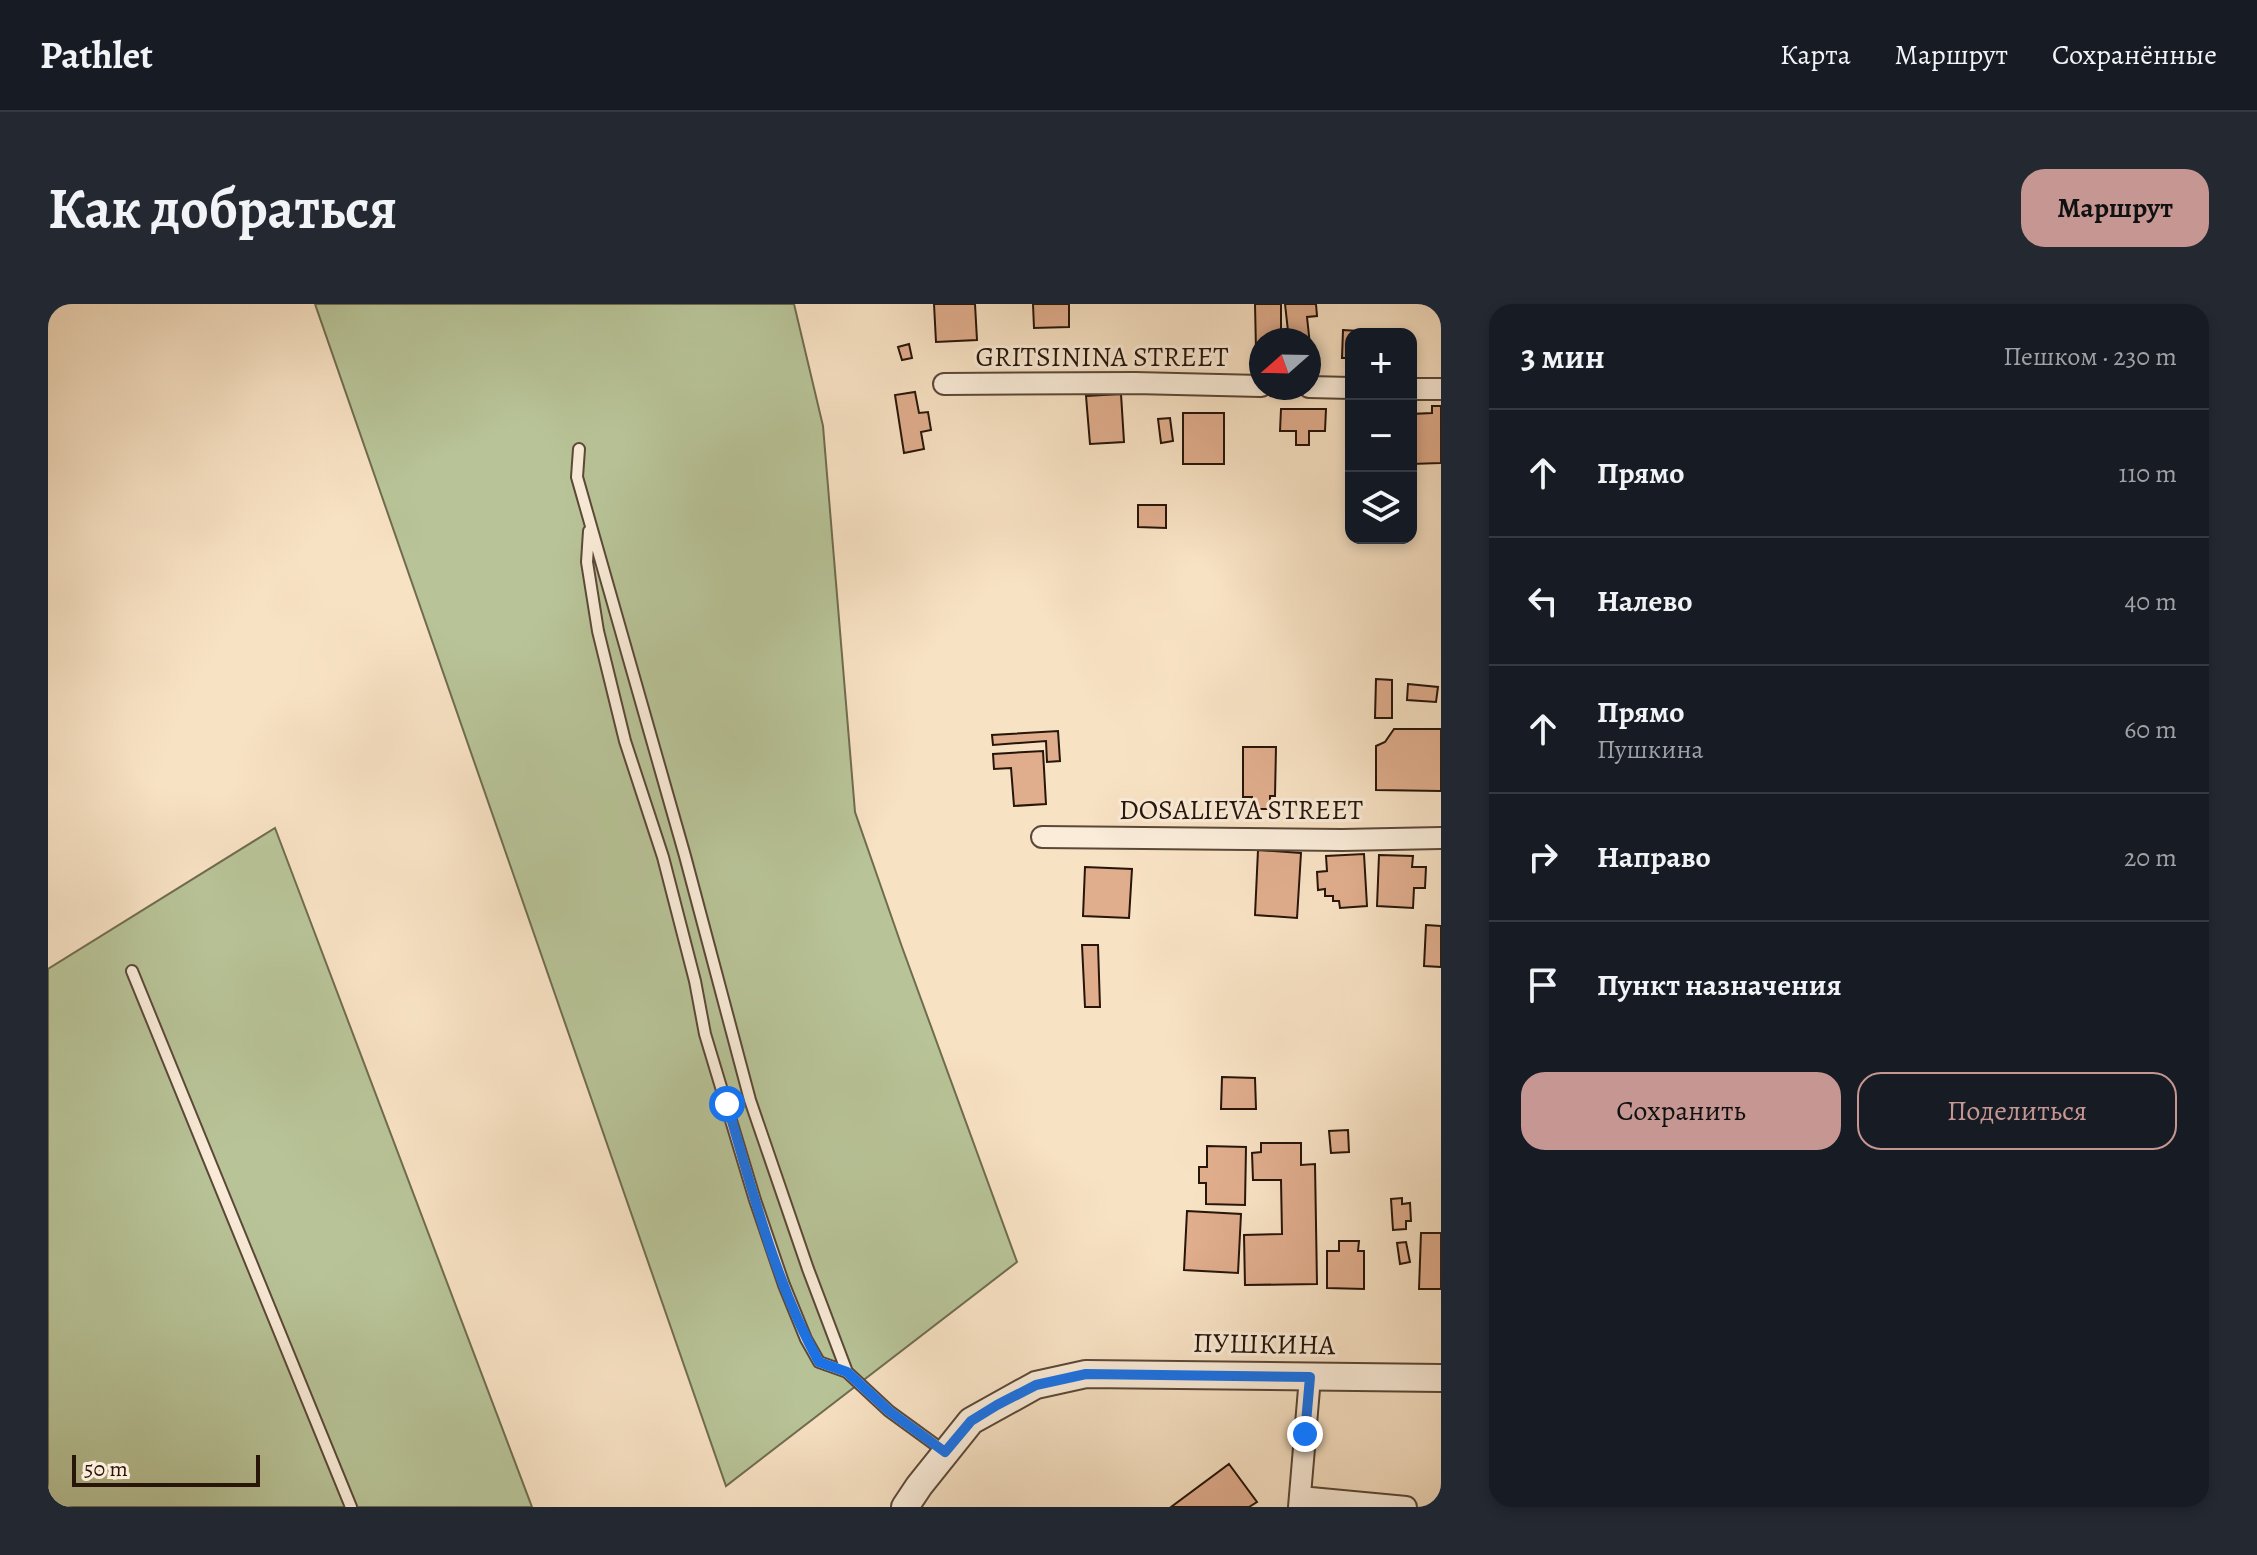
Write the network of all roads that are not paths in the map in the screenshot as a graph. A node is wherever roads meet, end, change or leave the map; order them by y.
1 (944, 384) dead end
2 (1249, 386) edge
3 (1321, 387) edge
4 (1345, 388) edge
5 (1417, 389) edge
6 (1441, 389) edge
7 (579, 449) dead end
8 (589, 521) junction
9 (1042, 837) dead end
10 (1441, 838) edge
11 (132, 971) dead end
12 (847, 1372) junction
13 (1310, 1377) junction
14 (1441, 1378) edge
15 (945, 1452) junction
16 (1299, 1502) edge
17 (351, 1507) edge
18 (905, 1507) edge
19 (1406, 1507) edge

1 - 2 street, GRITSININA STREET
3 - 4 street
5 - 6 street
7 - 8 lane
8 - 12 lane
8 - 12 lane
9 - 10 street, DOSALIEVA STREET
11 - 17 lane
12 - 15 lane
13 - 14 street, ПУШКИНА
13 - 15 street, ПУШКИНА
13 - 16 street
15 - 18 street, ПУШКИНА
16 - 19 street

